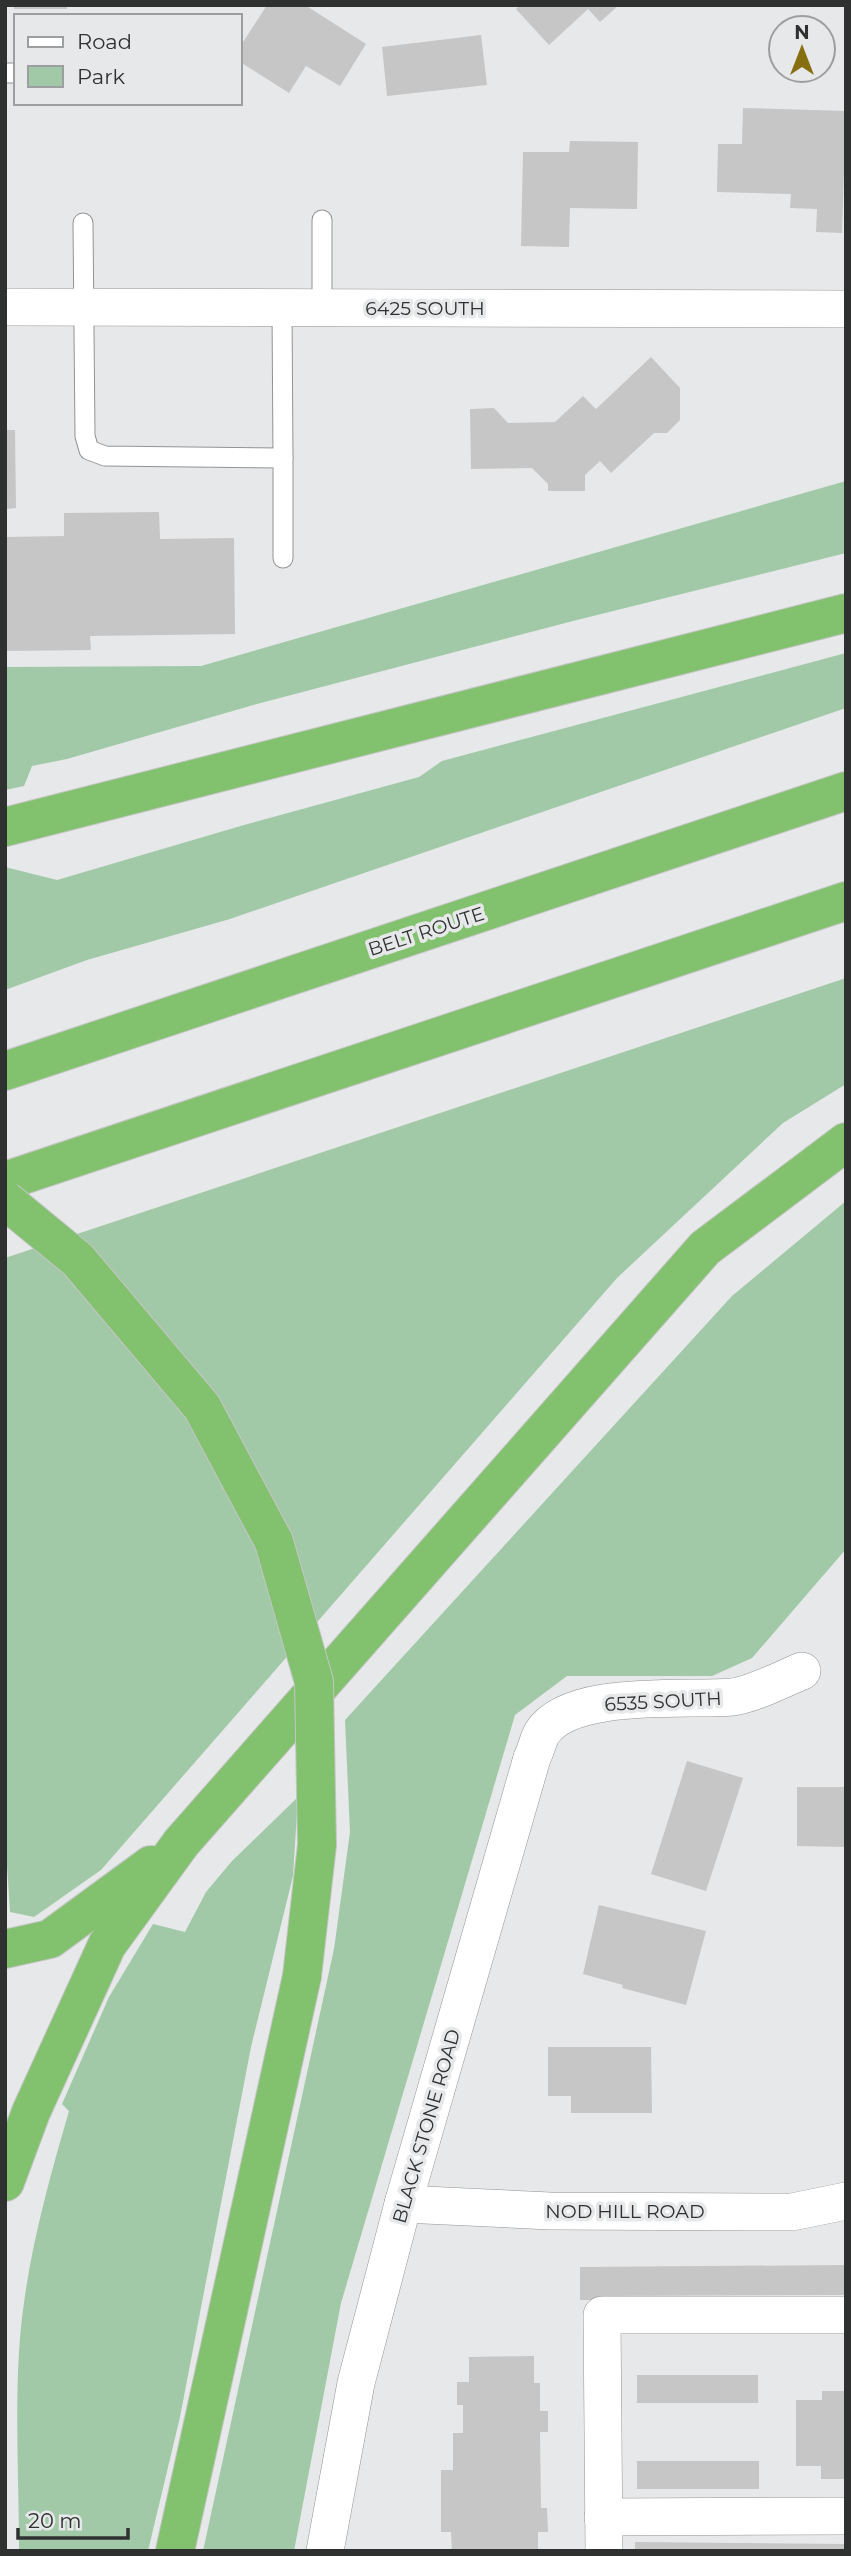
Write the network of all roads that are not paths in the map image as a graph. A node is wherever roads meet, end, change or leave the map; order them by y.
1 (322, 220) dead end
2 (83, 223) dead end
3 (5, 307) edge
4 (84, 307) junction
5 (282, 308) junction
6 (322, 308) junction
7 (846, 309) edge
8 (283, 458) junction
9 (284, 558) dead end
10 (846, 613) edge
11 (846, 791) edge
12 (5, 827) edge
13 (846, 901) edge
14 (5, 1071) edge
15 (846, 1142) edge
16 (5, 1181) edge
17 (5, 1200) edge
18 (802, 1671) dead end
19 (563, 1715) joint
20 (181, 1843) junction
21 (5, 1949) edge
22 (5, 2182) edge
23 (846, 2201) edge
24 (403, 2204) junction
25 (846, 2315) edge
26 (846, 2516) edge
27 (604, 2534) edge
28 (175, 2551) edge
29 (326, 2551) edge

1 - 6 lane
2 - 4 lane
3 - 4 street, 6425 SOUTH
4 - 5 street, 6425 SOUTH
4 - 8 lane
5 - 6 street, 6425 SOUTH
5 - 8 lane
6 - 7 street, 6425 SOUTH
8 - 9 lane
10 - 12 highway
11 - 14 highway, BELT ROUTE
13 - 16 highway
15 - 20 highway
17 - 28 highway, bridge
18 - 19 street, 6535 SOUTH
19 - 24 street, BLACK STONE ROAD
20 - 21 highway
20 - 22 highway
23 - 24 street, NOD HILL ROAD
24 - 29 street, BLACK STONE ROAD
25 - 27 street
26 - 27 street

